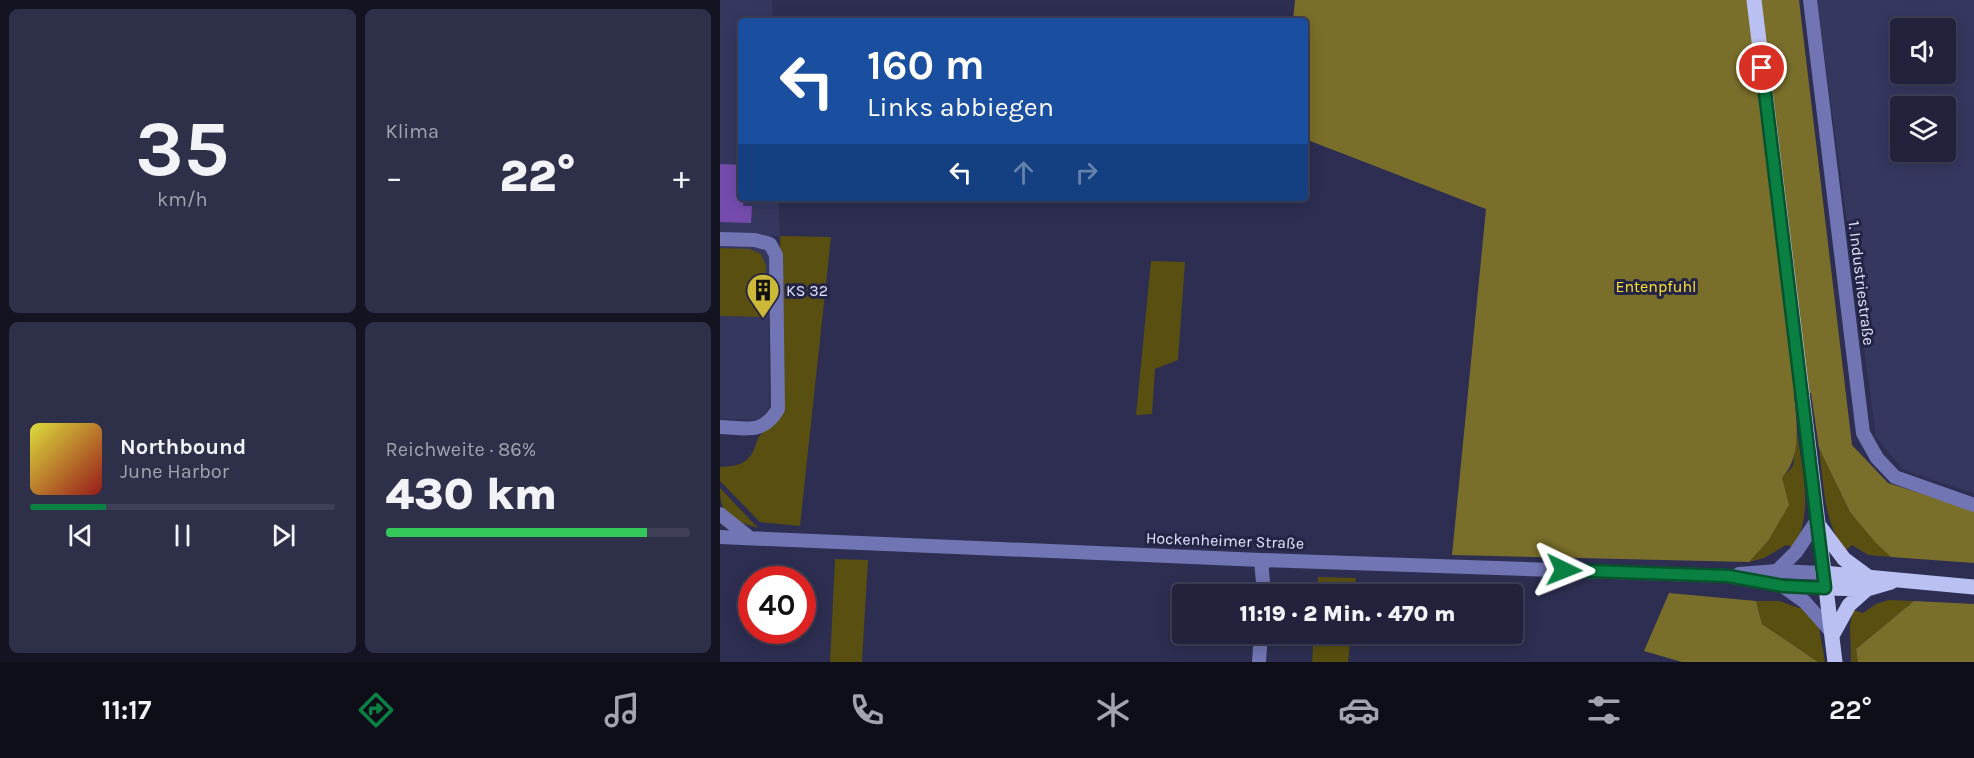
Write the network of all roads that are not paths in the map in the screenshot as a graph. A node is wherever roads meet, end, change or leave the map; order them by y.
1 (1754, 0) edge
2 (1810, 0) edge
3 (720, 239) edge
4 (720, 427) edge
5 (1974, 505) edge
6 (720, 514) edge
7 (1816, 522) junction
8 (720, 537) edge
9 (750, 538) junction
10 (1261, 560) junction
11 (1777, 571) junction
12 (1728, 576) junction
13 (1824, 580) junction
14 (1867, 583) junction
15 (1262, 584) edge
16 (1783, 586) junction
17 (1974, 587) edge
18 (1833, 634) junction
19 (1260, 644) edge
20 (1259, 662) edge
21 (1835, 662) edge

1 - 7 main road
2 - 5 street, 1. Industriestraße
3 - 4 street
6 - 9 street
7 - 11 street
7 - 13 main road
7 - 14 main road
8 - 9 street, Hockenheimer Straße
9 - 10 street, Hockenheimer Straße
10 - 12 street, Hockenheimer Straße
10 - 15 street
11 - 12 street, Hockenheimer Straße
11 - 13 street, Hockenheimer Straße
12 - 16 street, Hockenheimer Straße
13 - 14 main road, Hockenheimer Straße
13 - 16 street, Hockenheimer Straße
13 - 18 main road
14 - 17 main road, Hockenheimer Straße
14 - 18 main road
16 - 18 street
18 - 21 main road
19 - 20 street

